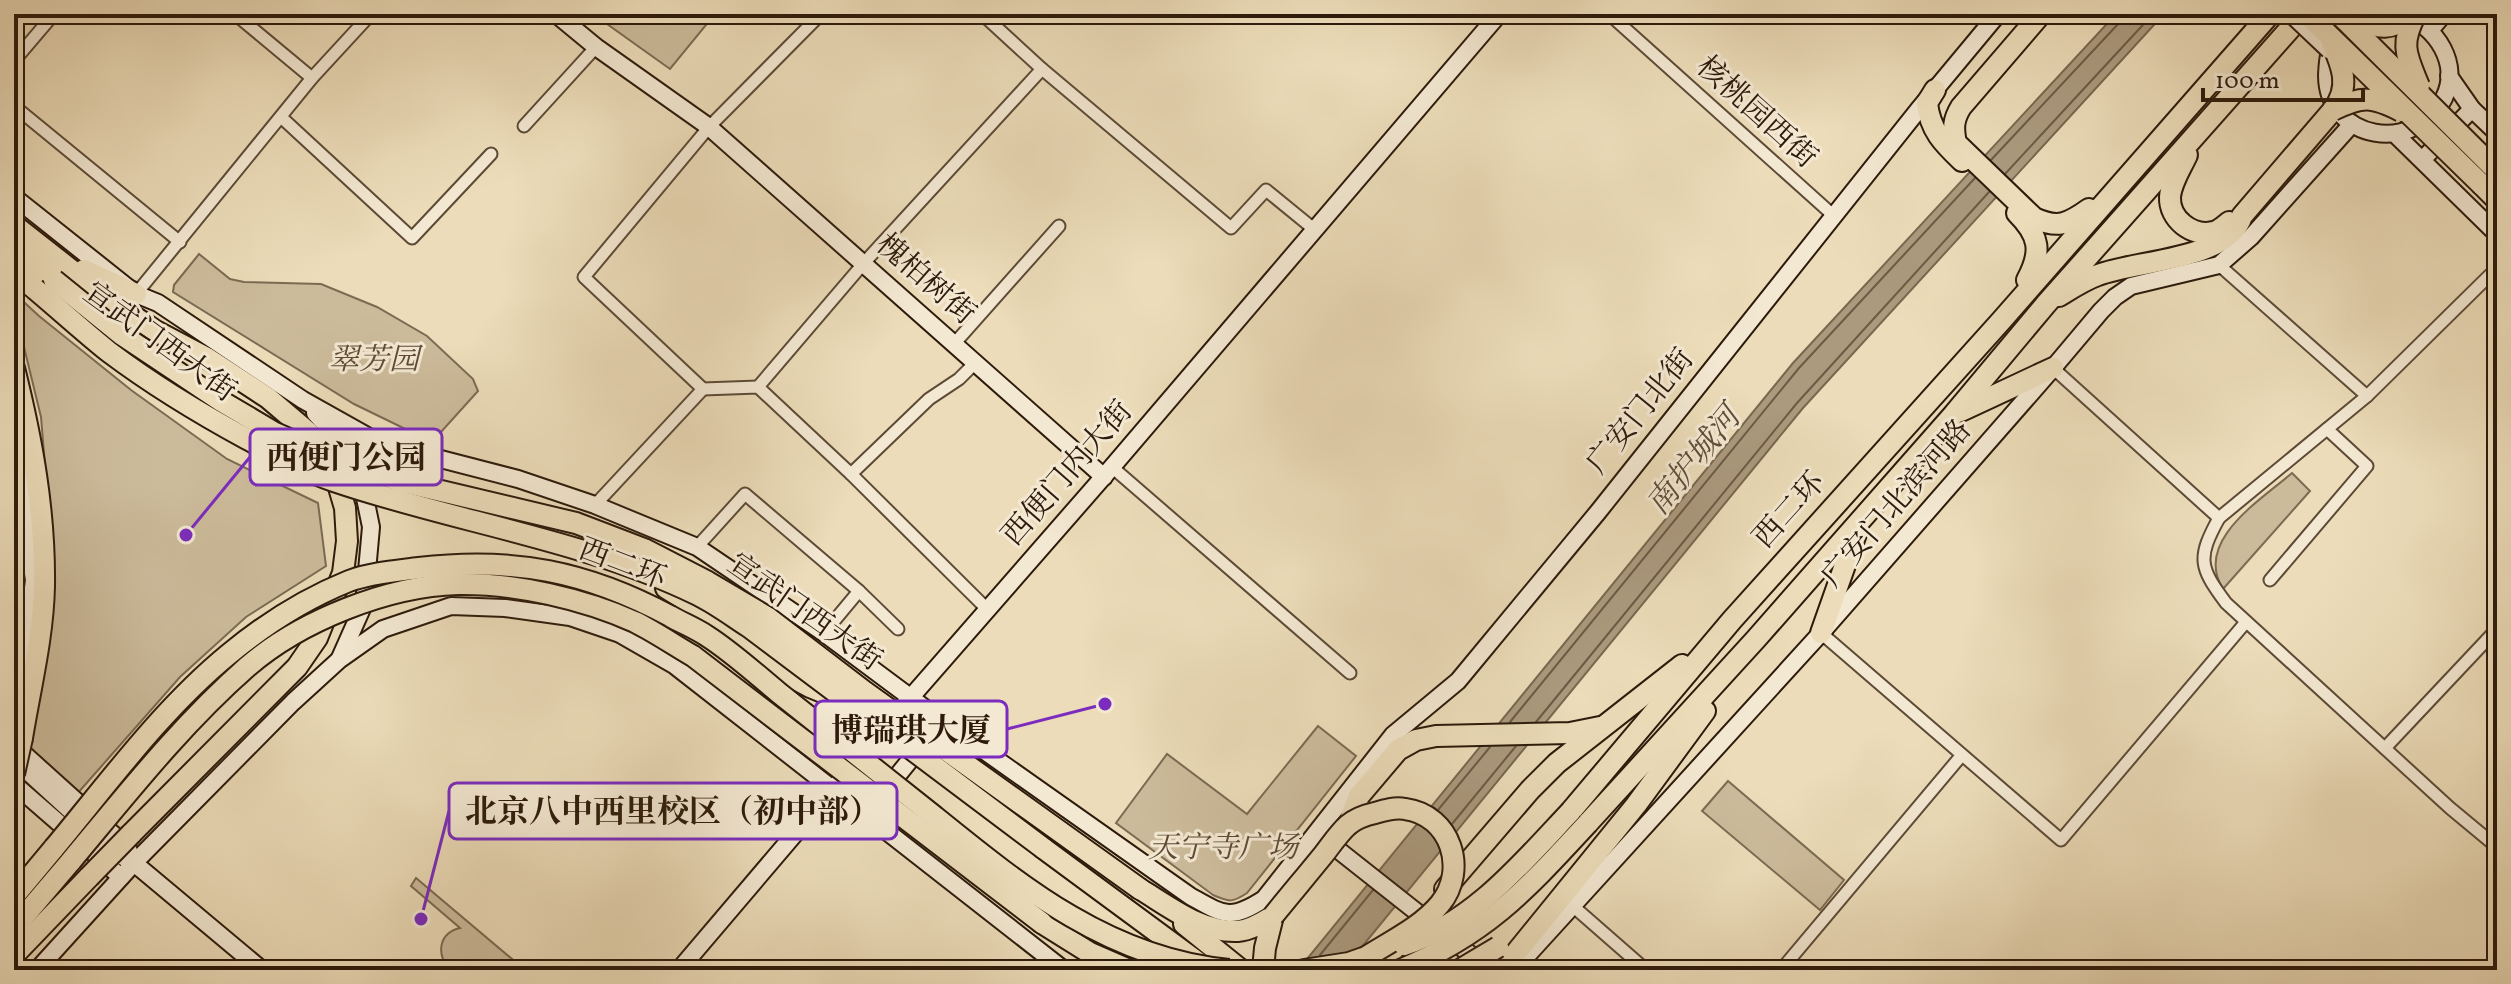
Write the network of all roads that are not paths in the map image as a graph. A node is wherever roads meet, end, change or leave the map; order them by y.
1 (54, 14) edge
2 (235, 14) edge
3 (371, 14) edge
4 (556, 14) edge
5 (570, 14) edge
6 (821, 14) edge
7 (982, 14) edge
8 (1499, 14) edge
9 (1609, 14) edge
10 (1998, 14) edge
11 (2032, 14) edge
12 (2041, 14) edge
13 (2270, 14) edge
14 (2291, 14) edge
15 (2305, 14) edge
16 (2402, 14) edge
17 (2415, 14) edge
18 (2444, 14) edge
19 (2371, 15) edge
20 (2334, 27) edge
21 (2431, 29) junction
22 (596, 47) junction
23 (14, 61) edge
24 (1042, 69) junction
25 (2449, 76) junction
26 (312, 78) junction
27 (1935, 90) junction
28 (2424, 97) junction
29 (14, 106) edge
30 (2472, 109) junction
31 (2333, 110) junction
32 (2411, 116) junction
33 (281, 117) junction
34 (2352, 124) junction
35 (524, 126) dead end
36 (709, 127) junction
37 (2199, 130) junction
38 (2497, 133) edge
39 (2395, 134) junction
40 (1951, 146) junction
41 (491, 154) dead end
42 (2422, 160) junction
43 (2133, 169) junction
44 (2489, 178) edge
45 (14, 197) edge
46 (2497, 200) edge
47 (2015, 205) junction
48 (1834, 216) junction
49 (2242, 216) junction
50 (14, 225) edge
51 (1059, 226) dead end
52 (1315, 230) junction
53 (2497, 234) edge
54 (180, 242) junction
55 (14, 247) edge
56 (52, 255) junction
57 (863, 264) junction
58 (2219, 265) junction
59 (2497, 268) edge
60 (14, 272) edge
61 (45, 284) junction
62 (136, 294) junction
63 (2046, 304) junction
64 (2001, 321) junction
65 (954, 344) junction
66 (976, 362) junction
67 (14, 368) edge
68 (2053, 368) junction
69 (758, 387) junction
70 (703, 389) junction
71 (2367, 396) junction
72 (303, 400) junction
73 (1954, 414) junction
74 (2327, 429) junction
75 (14, 440) edge
76 (398, 448) junction
77 (1108, 472) junction
78 (851, 474) junction
79 (361, 481) junction
80 (595, 505) junction
81 (2219, 518) junction
82 (1860, 521) junction
83 (697, 547) junction
84 (2270, 580) dead end
85 (859, 591) junction
86 (987, 609) junction
87 (1732, 620) junction
88 (2246, 622) junction
89 (898, 629) dead end
90 (2497, 629) edge
91 (824, 633) junction
92 (1821, 633) junction
93 (1756, 639) junction
94 (339, 660) junction
95 (1350, 673) dead end
96 (17, 683) edge
97 (911, 698) junction
98 (14, 707) edge
99 (942, 721) junction
100 (1604, 727) junction
101 (18, 742) edge
102 (2385, 748) junction
103 (1961, 756) junction
104 (14, 759) edge
105 (14, 774) edge
106 (14, 784) edge
107 (833, 789) junction
108 (865, 815) junction
109 (1579, 817) junction
110 (1348, 825) junction
111 (1315, 833) junction
112 (2497, 847) edge
113 (1043, 848) junction
114 (134, 863) junction
115 (121, 877) junction
116 (1140, 889) junction
117 (14, 896) edge
118 (1190, 896) joint
119 (1565, 906) junction
120 (1273, 916) junction
121 (1416, 917) junction
122 (1042, 923) junction
123 (14, 928) edge
124 (14, 955) edge
125 (1506, 962) edge
126 (1372, 964) edge
127 (37, 970) edge
128 (262, 970) edge
129 (679, 970) edge
130 (1064, 970) edge
131 (1096, 970) edge
132 (1129, 970) edge
133 (1181, 970) edge
134 (1208, 970) edge
135 (1229, 970) edge
136 (1241, 970) edge
137 (1263, 970) edge
138 (1304, 970) edge
139 (1400, 970) edge
140 (1460, 970) edge
141 (1490, 970) edge
142 (1646, 970) edge
143 (1781, 970) edge

1 - 23 street
2 - 26 street
3 - 26 street
4 - 22 street, 槐柏树街
5 - 36 street, 槐柏树街
6 - 36 street
7 - 24 street
8 - 52 street, 西便门内大街
9 - 48 street, 核桃园西街
10 - 27 street, 广安门北街
11 - 40 highway
12 - 40 highway
13 - 43 highway, 西二环
14 - 20 street, bridge
15 - 20 highway, bridge
15 - 37 highway, 西二环
16 - 21 street
17 - 20 highway, bridge
17 - 28 highway, bridge
18 - 21 street
19 - 20 street
20 - 28 highway, bridge
20 - 31 highway, bridge
20 - 32 highway, bridge
20 - 34 street
21 - 25 street
22 - 35 street
22 - 36 street, 槐柏树街
24 - 52 street
24 - 57 street
25 - 30 street
25 - 39 street
26 - 33 street
27 - 40 highway
27 - 48 street, 广安门北街
28 - 44 highway, bridge
29 - 54 street
30 - 38 street
30 - 42 street
31 - 32 highway, bridge
31 - 49 highway
32 - 44 highway, bridge
33 - 41 street
33 - 54 street
34 - 39 street
34 - 58 street, 广安门北滨河路
36 - 57 street, 槐柏树街
36 - 70 street
37 - 49 highway
37 - 63 highway, 西二环
39 - 42 street
40 - 47 highway
42 - 53 street
43 - 47 highway
43 - 64 highway, 西二环
44 - 46 highway
45 - 62 street, 宣武门西大街
47 - 64 highway
48 - 111 street, 广安门北街
49 - 63 highway
50 - 56 highway
51 - 65 street
52 - 77 street, 西便门内大街
54 - 62 street
55 - 61 highway, 宣武门西大街
56 - 62 highway
56 - 124 highway, bridge
57 - 65 street, 槐柏树街
57 - 69 street
58 - 68 street, 广安门北滨河路
58 - 71 street
59 - 71 street
60 - 61 highway, 宣武门西大街
61 - 113 highway, 宣武门西大街, bridge
61 - 116 highway, 宣武门西大街, bridge
62 - 72 street, 宣武门西大街
63 - 73 highway, 西二环
64 - 87 highway, 西二环
65 - 66 street, 槐柏树街
66 - 77 street, 槐柏树街
66 - 78 street
67 - 101 highway
68 - 73 highway
68 - 81 street
68 - 92 street, 广安门北滨河路
69 - 70 street
69 - 78 street
70 - 80 street
71 - 74 street
72 - 76 street, 宣武门西大街
72 - 79 street, 宣武门西大街
73 - 82 highway, 西二环
74 - 81 street
74 - 84 street
75 - 96 street
76 - 79 street
76 - 80 street, 宣武门西大街
77 - 86 street, 西便门内大街
77 - 95 street
78 - 86 street
79 - 94 street, 宣武门西大街
80 - 83 street, 宣武门西大街
81 - 88 street
82 - 92 highway
82 - 93 highway, 西二环
83 - 85 street
83 - 91 street, 宣武门西大街
85 - 89 street
85 - 91 street
86 - 97 street, 西便门内大街
87 - 100 highway
87 - 109 highway, 西二环
88 - 102 street
88 - 103 street
90 - 102 street
91 - 97 street, 宣武门西大街
92 - 103 street
92 - 119 street, 广安门北滨河路
93 - 109 highway, 西二环
93 - 119 highway
94 - 107 street, 宣武门西大街
94 - 114 street, 宣武门西大街
96 - 98 street
97 - 99 street, 宣武门西大街
97 - 107 street, 西便门内大街
99 - 108 street
99 - 118 street, 宣武门西大街
100 - 110 highway
100 - 121 highway, bridge
101 - 105 highway, bridge
101 - 114 street
102 - 112 street
103 - 143 street
104 - 114 street
106 - 115 street
107 - 108 street, 宣武门西大街
107 - 129 street, 西便门内大街
108 - 130 street, 宣武门西大街
109 - 126 highway, 西二环, bridge
109 - 139 highway, 西二环, bridge
110 - 120 highway, bridge
110 - 126 highway, bridge
111 - 118 street, 广安门北街
111 - 121 street
113 - 133 highway, bridge
113 - 134 highway, bridge
114 - 115 street, 宣武门西大街
114 - 128 street
115 - 127 street, 宣武门西大街
116 - 120 highway
116 - 136 highway, 宣武门西大街
117 - 135 highway, 西二环, bridge
119 - 125 highway
119 - 125 street, 广安门北滨河路
119 - 142 street
120 - 137 highway
121 - 126 highway
121 - 141 street
122 - 123 highway, 西二环, bridge
122 - 131 highway
122 - 132 highway, 西二环
125 - 140 highway, bridge
126 - 138 highway, 西二环

